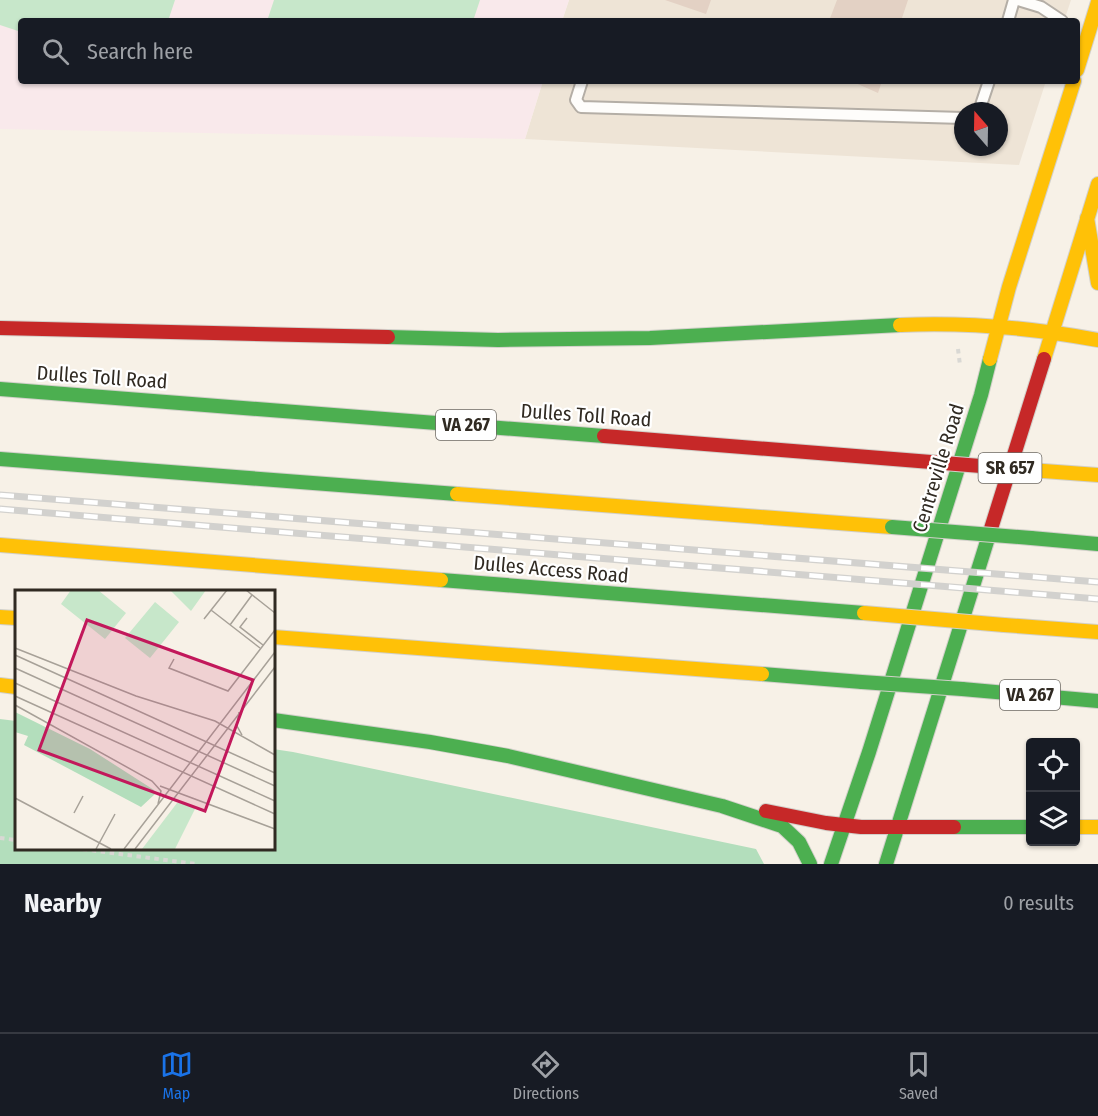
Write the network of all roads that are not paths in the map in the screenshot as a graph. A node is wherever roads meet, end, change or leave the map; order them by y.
1 (1016, 0) edge
2 (1098, 2) edge
3 (1009, 18) edge
4 (1057, 18) edge
5 (1080, 52) edge
6 (581, 84) edge
7 (988, 84) edge
8 (1073, 84) edge
9 (982, 102) edge
10 (954, 118) edge
11 (1098, 184) edge
12 (1087, 218) junction
13 (1098, 283) edge
14 (999, 325) junction
15 (0, 328) edge
16 (1052, 332) junction
17 (1098, 340) edge
18 (0, 389) edge
19 (0, 459) edge
20 (1098, 475) edge
21 (1098, 544) edge
22 (0, 545) edge
23 (0, 616) edge
24 (15, 618) edge
25 (1098, 632) edge
26 (274, 637) edge
27 (0, 685) edge
28 (15, 687) edge
29 (1098, 701) edge
30 (274, 720) edge
31 (722, 806) junction
32 (844, 825) junction
33 (1098, 826) edge
34 (1026, 827) edge
35 (1080, 827) edge
36 (897, 828) junction
37 (810, 864) edge
38 (831, 864) edge
39 (886, 864) edge

1 - 3 lane
1 - 4 lane
2 - 5 main road
6 - 10 lane
7 - 9 lane
8 - 14 main road, Centreville Road / SR 657
11 - 12 main road, SR 657
12 - 13 main road
12 - 16 main road, SR 657
14 - 15 main road
14 - 16 main road
14 - 32 main road, Centreville Road / SR 657
16 - 17 main road
16 - 36 main road, SR 657
18 - 20 main road, Dulles Toll Road / VA 267, bridge
19 - 21 main road, bridge
22 - 25 main road, Dulles Access Road, bridge
23 - 24 main road
26 - 29 main road, VA 267, bridge
27 - 28 main road
30 - 31 main road
31 - 32 main road
31 - 37 main road
32 - 36 main road
32 - 38 main road, Centreville Road / SR 657
33 - 35 main road
34 - 36 main road
36 - 39 main road, SR 657

